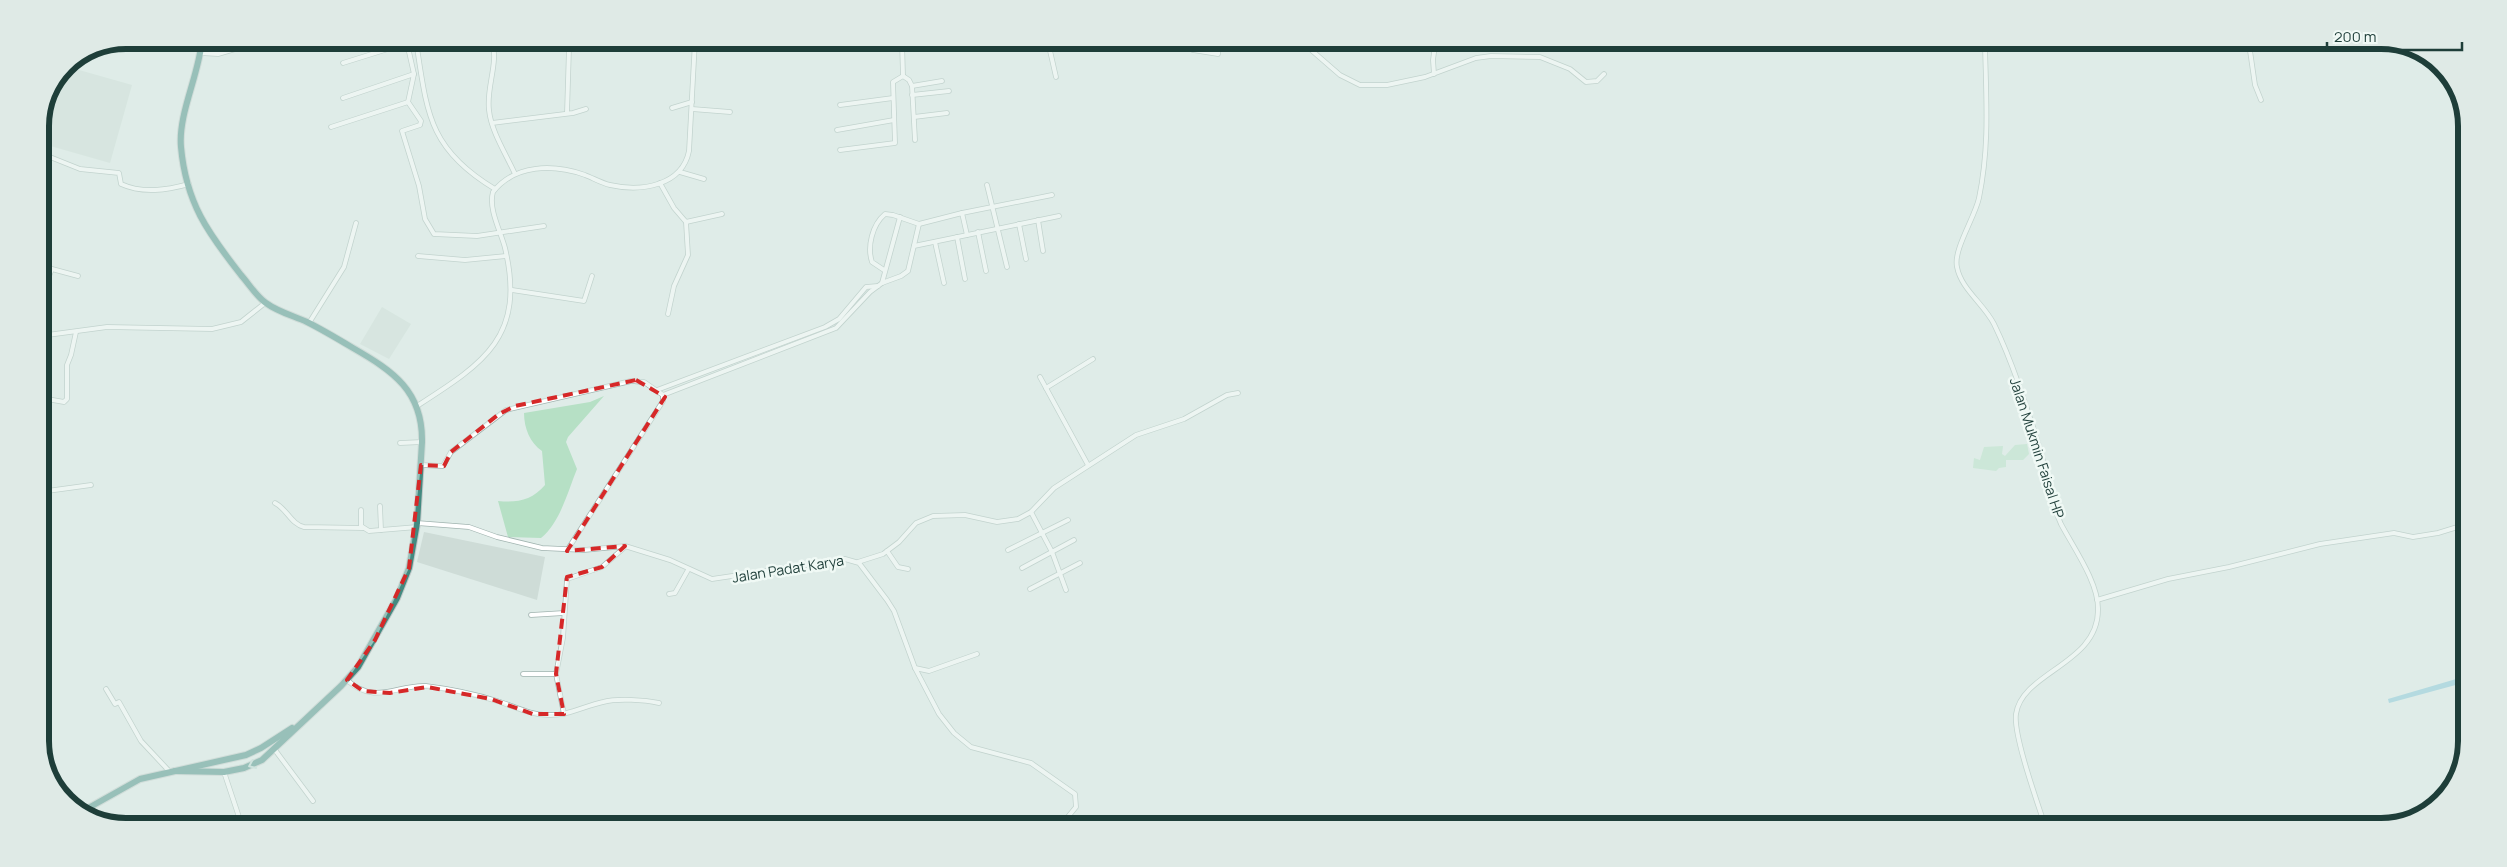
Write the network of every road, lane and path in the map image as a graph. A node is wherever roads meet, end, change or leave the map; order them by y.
1 (201, 49) edge
2 (235, 49) dead end
3 (388, 49) edge
4 (408, 49) edge
5 (417, 49) edge
6 (492, 49) edge
7 (569, 49) edge
8 (695, 49) edge
9 (902, 49) edge
10 (1050, 49) edge
11 (1193, 49) edge
12 (1218, 49) edge
13 (1310, 49) edge
14 (1434, 49) edge
15 (1985, 49) edge
16 (2250, 49) edge
17 (201, 53) junction
18 (343, 63) dead end
19 (414, 74) junction
20 (1434, 74) junction
21 (1604, 74) dead end
22 (903, 76) junction
23 (1056, 77) dead end
24 (942, 80) dead end
25 (912, 86) junction
26 (949, 91) dead end
27 (912, 95) junction
28 (343, 98) dead end
29 (893, 98) junction
30 (2261, 100) dead end
31 (408, 102) junction
32 (692, 102) junction
33 (840, 105) dead end
34 (672, 108) dead end
35 (586, 109) dead end
36 (692, 109) junction
37 (730, 112) dead end
38 (947, 113) dead end
39 (567, 114) junction
40 (914, 118) junction
41 (894, 120) junction
42 (492, 123) junction
43 (331, 127) dead end
44 (837, 130) dead end
45 (915, 140) dead end
46 (840, 150) dead end
47 (49, 157) edge
48 (680, 172) junction
49 (515, 174) junction
50 (704, 179) dead end
51 (660, 183) junction
52 (189, 184) junction
53 (987, 184) dead end
54 (495, 189) junction
55 (1052, 195) dead end
56 (992, 207) junction
57 (962, 213) junction
58 (722, 214) dead end
59 (1059, 216) dead end
60 (900, 217) junction
61 (1038, 220) junction
62 (686, 222) junction
63 (356, 223) dead end
64 (919, 224) junction
65 (1019, 224) junction
66 (544, 226) dead end
67 (997, 228) junction
68 (978, 232) junction
69 (501, 234) junction
70 (967, 235) junction
71 (957, 237) junction
72 (935, 242) junction
73 (914, 246) junction
74 (1043, 251) dead end
75 (418, 256) dead end
76 (506, 256) junction
77 (1026, 259) dead end
78 (54, 262) dead end
79 (1007, 267) dead end
80 (52, 269) junction
81 (884, 270) junction
82 (986, 271) dead end
83 (49, 276) edge
84 (78, 276) dead end
85 (592, 276) dead end
86 (965, 279) dead end
87 (944, 283) dead end
88 (880, 284) junction
89 (512, 290) junction
90 (265, 303) junction
91 (668, 314) dead end
92 (309, 323) junction
93 (76, 332) junction
94 (49, 335) edge
95 (1093, 359) dead end
96 (1040, 377) dead end
97 (1046, 388) junction
98 (657, 390) junction
99 (1238, 393) dead end
100 (663, 395) junction
101 (49, 399) edge
102 (417, 406) junction
103 (422, 442) junction
104 (400, 443) dead end
105 (422, 465) junction
106 (1088, 465) junction
107 (91, 486) dead end
108 (49, 491) edge
109 (275, 503) dead end
110 (380, 506) dead end
111 (361, 510) dead end
112 (1031, 512) junction
113 (1068, 520) dead end
114 (417, 525) junction
115 (363, 528) junction
116 (2458, 528) edge
117 (381, 530) junction
118 (1042, 533) junction
119 (1074, 540) dead end
120 (625, 546) junction
121 (568, 549) junction
122 (1008, 550) dead end
123 (887, 551) junction
124 (1052, 552) junction
125 (858, 562) junction
126 (1080, 563) dead end
127 (1022, 568) dead end
128 (908, 569) dead end
129 (688, 570) junction
130 (1061, 572) junction
131 (1030, 589) dead end
132 (1066, 590) dead end
133 (669, 594) dead end
134 (2097, 600) junction
135 (564, 613) junction
136 (531, 615) dead end
137 (977, 654) dead end
138 (915, 668) junction
139 (523, 674) dead end
140 (556, 674) junction
141 (347, 680) junction
142 (106, 689) dead end
143 (660, 704) dead end
144 (564, 714) junction
145 (301, 722) junction
146 (275, 750) junction
147 (172, 771) junction
148 (224, 772) junction
149 (313, 801) dead end
150 (88, 808) edge
151 (239, 818) edge
152 (1067, 818) edge
153 (2043, 818) edge

1 - 17 highway
2 - 17 street
3 - 18 street
4 - 19 street
5 - 54 street
6 - 42 street
7 - 39 street
8 - 32 street
9 - 22 street
10 - 23 street
11 - 12 street
13 - 20 street
14 - 20 street
15 - 134 street, Jalan Mukmin Faisal HP
16 - 30 street
17 - 52 highway
19 - 28 street
19 - 31 street
20 - 21 street
22 - 25 street
22 - 29 street
24 - 25 street
25 - 27 street
26 - 27 street
27 - 40 street
29 - 33 street
29 - 41 street
31 - 43 street
31 - 69 street
32 - 34 street
32 - 36 street
35 - 39 street
36 - 37 street
36 - 48 street
38 - 40 street
39 - 42 street
40 - 45 street
41 - 44 street
41 - 46 street
42 - 49 street
47 - 52 street
48 - 50 street
48 - 51 street
49 - 51 street
49 - 54 street
51 - 62 street
52 - 90 highway
53 - 56 street
54 - 69 street
55 - 56 street
56 - 57 street
56 - 67 street
57 - 64 street
57 - 70 street
58 - 62 street
59 - 61 street
60 - 64 street
60 - 81 street
60 - 81 street
61 - 65 street
61 - 74 street
62 - 91 street
63 - 92 street
64 - 73 street
65 - 67 street
65 - 77 street
66 - 69 street
67 - 68 street
67 - 79 street
68 - 70 street
68 - 82 street
69 - 76 street
70 - 71 street
71 - 72 street
71 - 86 street
72 - 73 street
72 - 87 street
73 - 88 street
75 - 76 street
76 - 89 street
78 - 80 street
80 - 83 street
80 - 84 street
81 - 88 street
85 - 89 street
88 - 98 street
88 - 100 street
89 - 102 street
90 - 92 highway
90 - 93 street
92 - 102 highway
93 - 94 street
93 - 101 street
95 - 97 street
96 - 97 street
97 - 106 street
98 - 100 street
98 - 105 street
99 - 106 street
100 - 121 street
102 - 103 highway
103 - 104 street
103 - 105 highway
105 - 114 highway
106 - 112 street
107 - 108 street
109 - 115 street, Jalan Padat Karya
110 - 117 street
111 - 115 street
112 - 118 street
112 - 123 street
113 - 118 street
114 - 117 street, Jalan Padat Karya
114 - 121 street, Jalan Padat Karya
114 - 141 highway
115 - 117 street, Jalan Padat Karya
116 - 134 street
118 - 122 street
118 - 124 street
119 - 124 street
120 - 121 street, Jalan Padat Karya
120 - 129 street, Jalan Padat Karya
120 - 135 street
123 - 125 street
123 - 128 street
124 - 127 street
124 - 130 street
125 - 129 street, Jalan Padat Karya
125 - 138 street, Jalan Padat Karya
126 - 130 street
129 - 133 street
130 - 131 street
130 - 132 street
134 - 153 street, Jalan Mukmin Faisal HP
135 - 136 street
135 - 140 street
137 - 138 street
138 - 152 street, Jalan Padat Karya
139 - 140 street
140 - 144 street
141 - 144 street
141 - 145 highway
142 - 147 street
143 - 144 street
145 - 146 highway
145 - 147 highway
146 -> 148 highway
146 - 149 street
147 - 148 highway
147 - 150 highway
148 - 151 street

